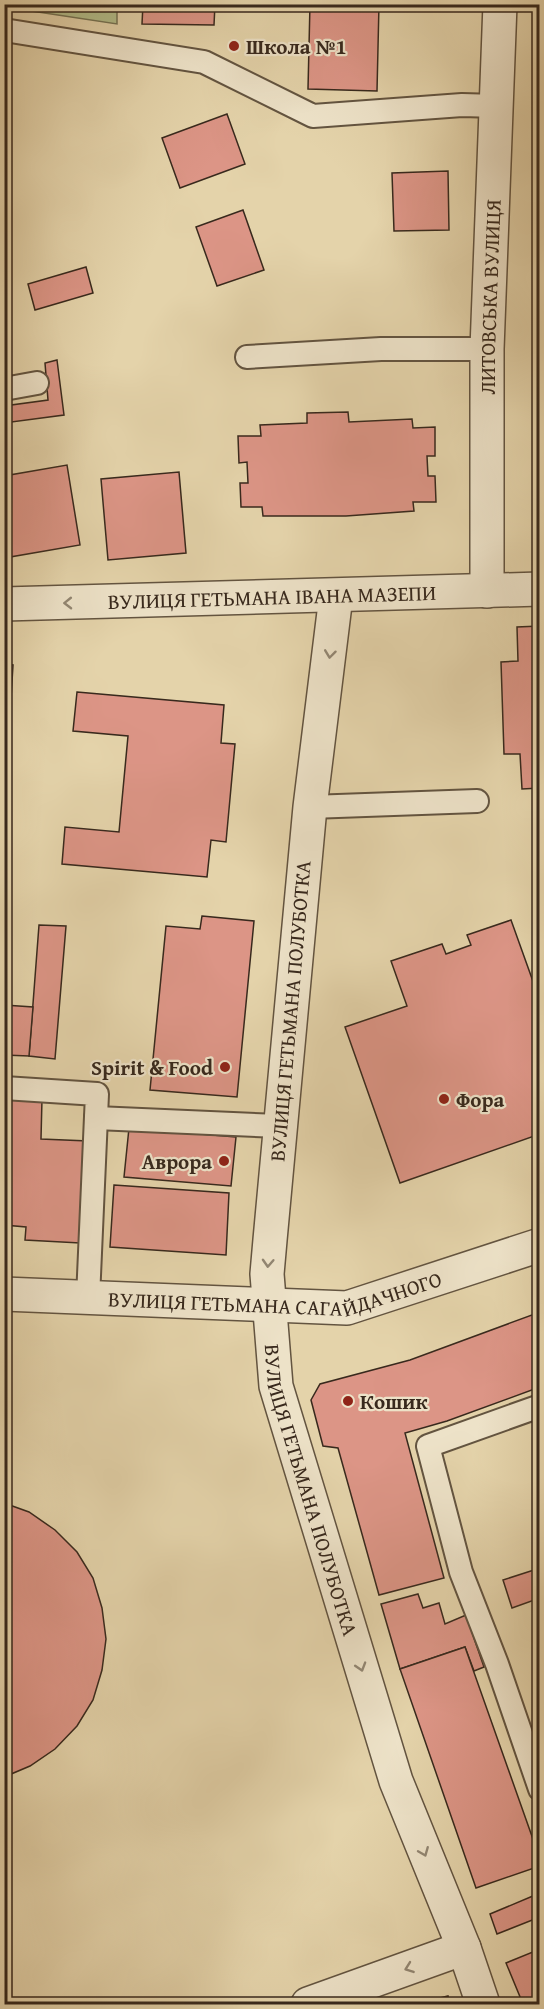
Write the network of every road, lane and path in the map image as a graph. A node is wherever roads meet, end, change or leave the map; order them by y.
1 (500, 4) edge
2 (4, 30) edge
3 (497, 106) junction
4 (487, 349) junction
5 (247, 357) dead end
6 (37, 383) dead end
7 (4, 390) edge
8 (540, 589) edge
9 (487, 591) junction
10 (336, 596) junction
11 (4, 604) edge
12 (477, 801) dead end
13 (310, 807) junction
14 (4, 1088) edge
15 (96, 1118) junction
16 (279, 1126) junction
17 (540, 1245) edge
18 (4, 1294) edge
19 (88, 1298) junction
20 (269, 1307) junction
21 (540, 1406) edge
22 (540, 1789) edge
23 (464, 1948) junction
24 (308, 2004) edge
25 (483, 2004) edge

1 - 3 street, ЛИТОВСЬКА ВУЛИЦЯ
2 - 3 lane
3 - 4 street, ЛИТОВСЬКА ВУЛИЦЯ
4 - 5 lane
4 - 9 street, ЛИТОВСЬКА ВУЛИЦЯ
6 - 7 lane
8 - 9 street, ВУЛИЦЯ ГЕТЬМАНА ІВАНА МАЗЕПИ
9 - 10 street, ВУЛИЦЯ ГЕТЬМАНА ІВАНА МАЗЕПИ
10 -> 11 street, ВУЛИЦЯ ГЕТЬМАНА ІВАНА МАЗЕПИ
10 -> 13 street, ВУЛИЦЯ ГЕТЬМАНА ПОЛУБОТКА
12 - 13 lane
13 - 16 street, ВУЛИЦЯ ГЕТЬМАНА ПОЛУБОТКА
14 - 15 lane
15 - 16 lane
15 - 19 lane
16 -> 20 street, ВУЛИЦЯ ГЕТЬМАНА ПОЛУБОТКА
17 - 20 street, ВУЛИЦЯ ГЕТЬМАНА САГАЙДАЧНОГО
18 - 19 street, ВУЛИЦЯ ГЕТЬМАНА САГАЙДАЧНОГО
19 - 20 street, ВУЛИЦЯ ГЕТЬМАНА САГАЙДАЧНОГО
20 -> 23 street, ВУЛИЦЯ ГЕТЬМАНА ПОЛУБОТКА
21 - 22 lane
23 -> 24 street
23 - 25 street, ВУЛИЦЯ ГЕТЬМАНА ПОЛУБОТКА

